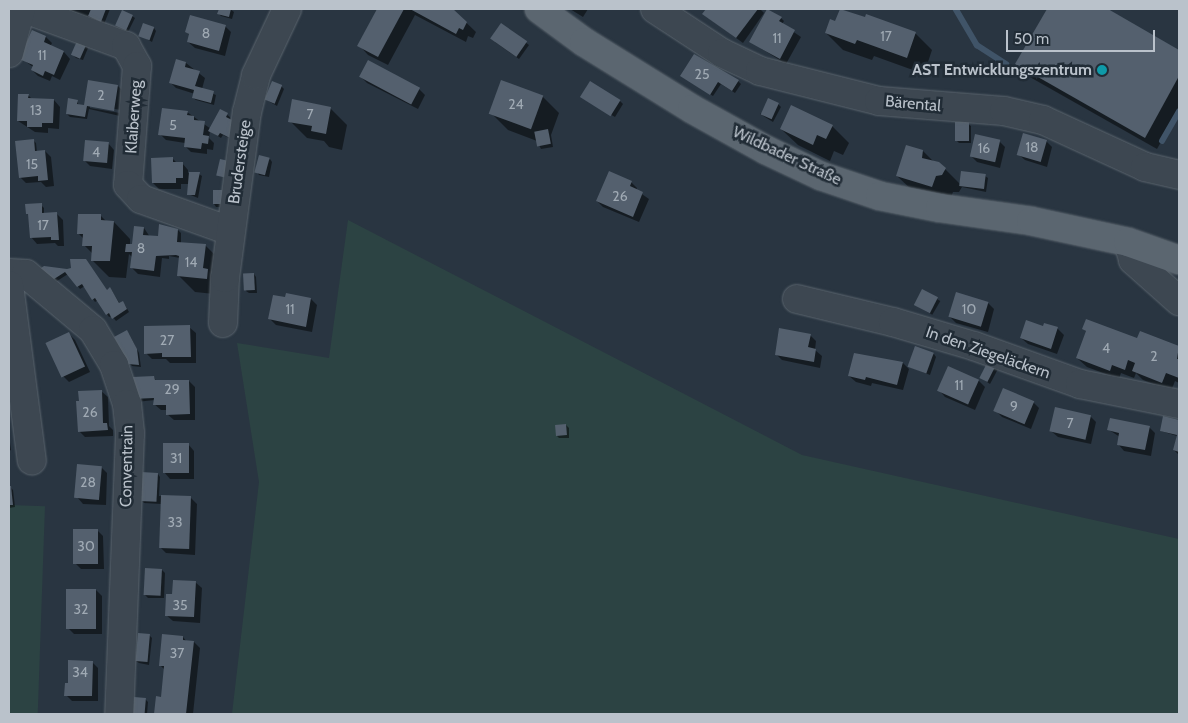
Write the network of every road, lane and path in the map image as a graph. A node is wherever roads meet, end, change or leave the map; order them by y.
1 (21, 9) edge
2 (25, 9) edge
3 (287, 9) edge
4 (539, 9) edge
5 (655, 9) edge
6 (9, 53) edge
7 (1179, 175) edge
8 (230, 231) junction
9 (1128, 242) junction
10 (1179, 260) edge
11 (9, 273) edge
12 (9, 285) edge
13 (797, 299) dead end
14 (1179, 301) edge
15 (223, 323) dead end
16 (1179, 404) edge
17 (32, 461) dead end
18 (119, 714) edge

1 - 6 street
2 - 8 street, Klaiberweg
3 - 8 street, Brudersteige
4 - 9 main road, Wildbader Straße
5 - 7 street, Bärental
8 - 15 street, Brudersteige
9 - 10 main road, Wildbader Straße
9 - 14 street
11 - 18 street, Conventrain
12 - 17 street
13 - 16 street, In den Ziegeläckern

